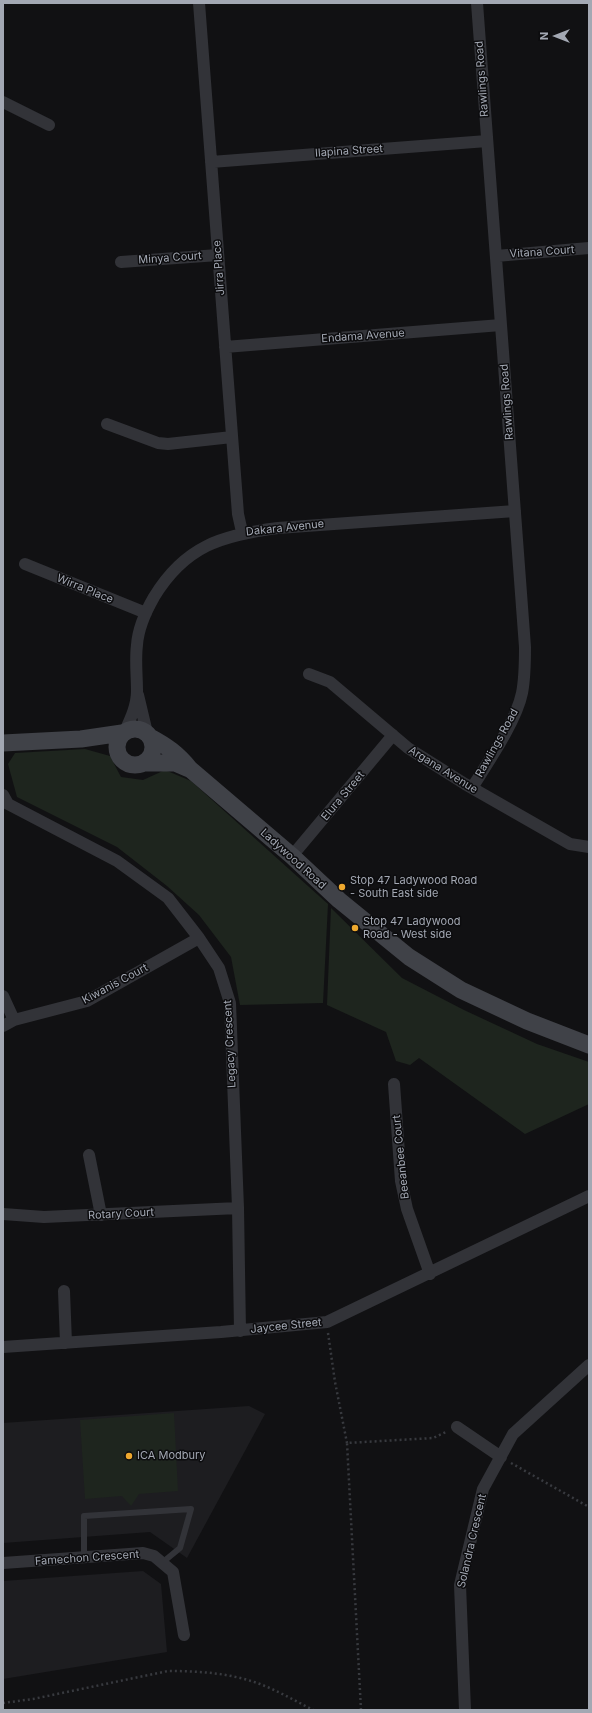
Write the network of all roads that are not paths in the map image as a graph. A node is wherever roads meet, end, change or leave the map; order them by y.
1 (199, 3) edge
2 (477, 3) edge
3 (3, 102) edge
4 (49, 125) dead end
5 (487, 141) junction
6 (211, 162) junction
7 (589, 248) edge
8 (218, 255) junction
9 (496, 256) junction
10 (121, 262) dead end
11 (501, 325) junction
12 (225, 346) junction
13 (107, 424) dead end
14 (232, 437) junction
15 (515, 510) junction
16 (242, 532) junction
17 (25, 564) dead end
18 (146, 613) junction
19 (309, 674) dead end
20 (137, 692) junction
21 (124, 732) junction
22 (149, 735) junction
23 (393, 735) junction
24 (81, 739) junction
25 (3, 743) edge
26 (117, 753) junction
27 (144, 763) junction
28 (190, 769) junction
29 (472, 788) junction
30 (3, 795) edge
31 (589, 847) edge
32 (292, 856) junction
33 (199, 938) junction
34 (3, 996) edge
35 (8, 1023) edge
36 (589, 1045) edge
37 (394, 1084) dead end
38 (89, 1155) dead end
39 (589, 1196) edge
40 (238, 1208) junction
41 (3, 1214) edge
42 (101, 1215) junction
43 (430, 1274) junction
44 (64, 1291) dead end
45 (240, 1331) junction
46 (66, 1342) junction
47 (3, 1347) edge
48 (589, 1365) edge
49 (457, 1427) road end
50 (501, 1457) junction
51 (84, 1558) junction
52 (163, 1562) junction
53 (3, 1563) edge
54 (184, 1635) dead end
55 (465, 1710) edge

1 - 6 street, Jirra Place
2 - 5 street, Rawlings Road
3 - 4 street
5 - 6 street, Ilapina Street
5 - 9 street, Rawlings Road
6 - 8 street, Jirra Place
7 - 9 street, Vitana Court
8 - 10 street, Minya Court
8 - 12 street, Jirra Place
9 - 11 street, Rawlings Road
11 - 12 street, Endama Avenue
11 - 15 street, Rawlings Road
12 - 14 street, Jirra Place
13 - 14 street
14 - 16 street, Jirra Place
15 - 16 street, Dakara Avenue
15 - 29 street, Rawlings Road
16 - 18 street, Dakara Avenue
17 - 18 street, Wirra Place
18 - 20 street, Dakara Avenue
19 - 23 street, Argana Avenue
20 - 21 street, Dakara Avenue
20 - 22 street, Dakara Avenue
21 - 22 street
21 - 24 street
21 - 26 street
22 - 27 street
22 - 28 street, Ladywood Road
23 - 29 street, Argana Avenue
23 - 32 street, Elura Street
24 - 25 street
24 - 26 street
26 - 27 street
27 - 28 street, Ladywood Road
28 - 32 street, Ladywood Road
29 - 31 street, Argana Avenue
30 - 33 street, Legacy Crescent
32 - 36 street, Ladywood Road
33 - 35 street, Kiwanis Court
33 - 40 street, Legacy Crescent
34 - 35 street
37 - 43 street, Beeanbee Court
38 - 42 street
39 - 43 street, Jaycee Street
40 - 42 street, Rotary Court
40 - 45 street, Legacy Crescent
41 - 42 street, Rotary Court
43 - 45 street, Jaycee Street
44 - 46 street
45 - 46 street, Jaycee Street
46 - 47 street, Jaycee Street
48 - 50 street, Solandra Crescent
49 - 50 street
50 - 55 street, Solandra Crescent
51 - 52 street, Famechon Crescent
51 - 52 lane
51 - 53 street, Famechon Crescent
52 - 54 street, Famechon Crescent

